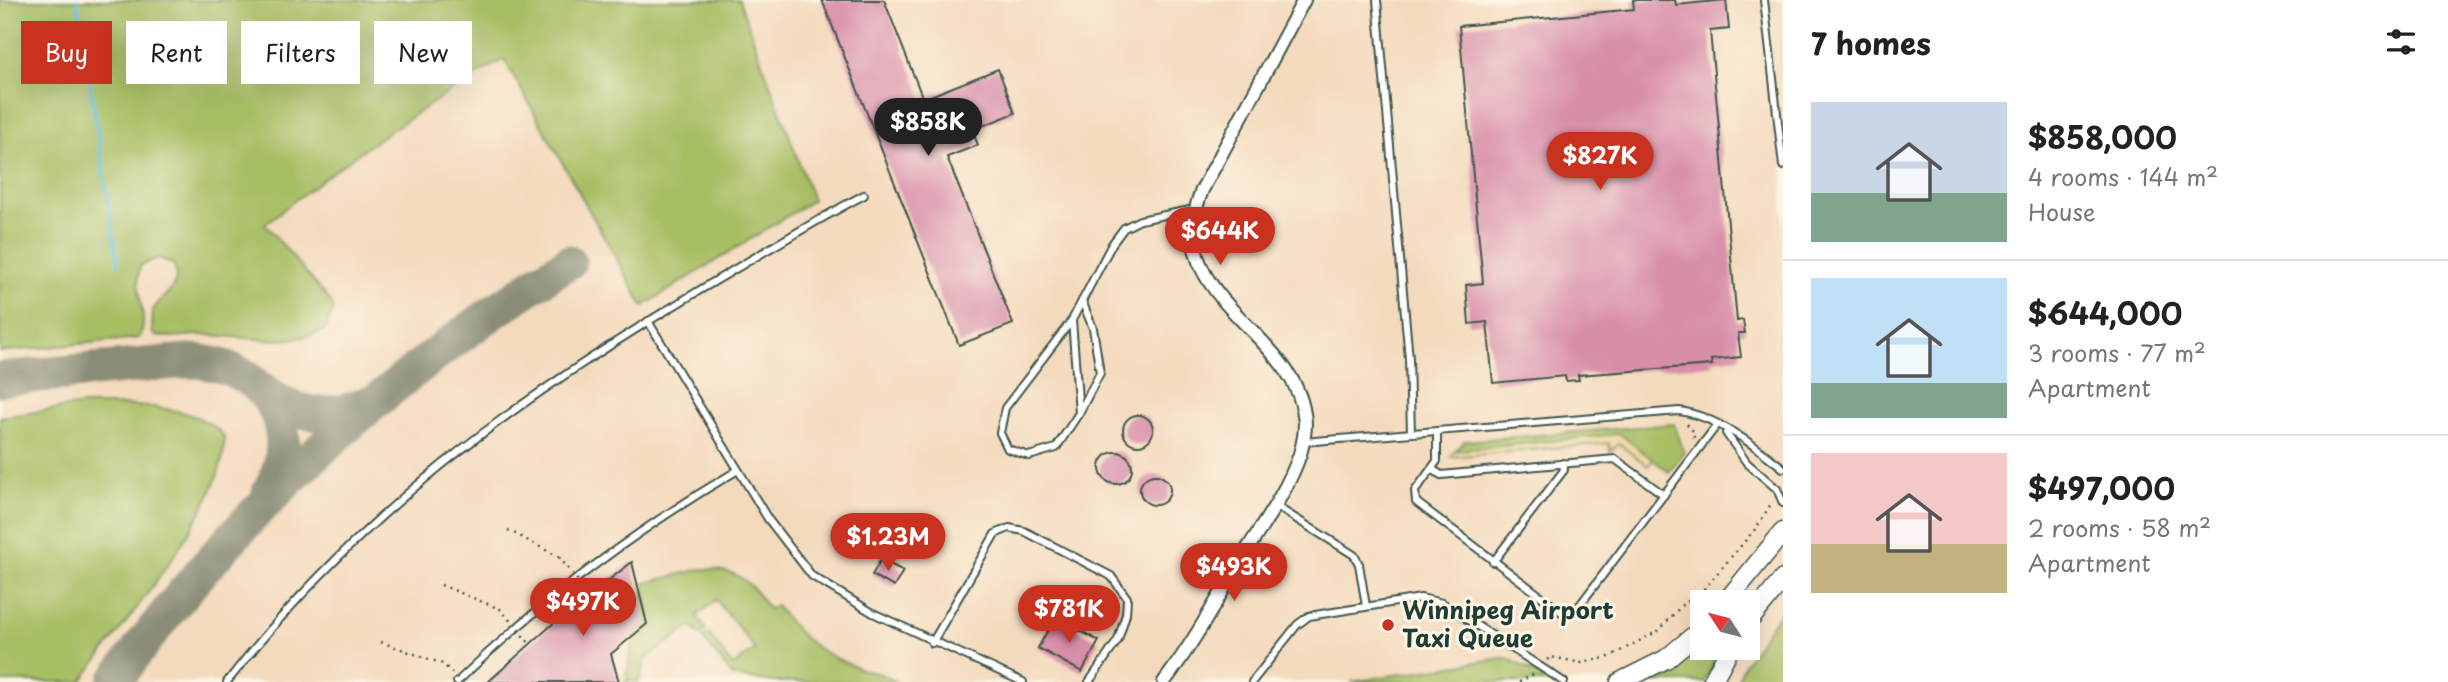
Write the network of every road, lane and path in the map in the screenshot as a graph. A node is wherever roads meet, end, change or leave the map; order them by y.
1 (1304, 0) edge
2 (1377, 0) edge
3 (1765, 0) edge
4 (1783, 166) edge
5 (864, 195) dead end
6 (1195, 208) junction
7 (1082, 301) junction
8 (1072, 320) junction
9 (648, 321) junction
10 (1079, 414) junction
11 (1720, 427) junction
12 (1437, 431) junction
13 (1411, 433) junction
14 (1303, 442) junction
15 (1563, 463) junction
16 (1432, 468) junction
17 (1783, 468) edge
18 (738, 470) junction
19 (1779, 493) junction
20 (1664, 495) junction
21 (1783, 503) edge
22 (1274, 505) junction
23 (1783, 522) edge
24 (508, 530) dead end
25 (1779, 538) edge
26 (1493, 562) junction
27 (1783, 579) edge
28 (441, 585) dead end
29 (1736, 590) edge
30 (589, 595) dead end
31 (1366, 606) junction
32 (1760, 607) edge
33 (1690, 639) edge
34 (381, 642) dead end
35 (932, 643) junction
36 (530, 644) dead end
37 (1724, 660) edge
38 (1541, 667) junction
39 (227, 682) edge
40 (459, 682) edge
41 (1023, 682) edge
42 (1089, 682) edge
43 (1164, 682) edge
44 (1252, 682) edge
45 (1519, 682) edge
46 (1564, 682) edge
47 (1620, 682) edge
48 (1712, 682) edge

1 - 6 street
2 - 13 lane
3 - 4 lane
5 - 9 lane
6 - 7 lane
6 - 14 street
7 - 8 lane
7 - 10 lane
8 - 10 lane
8 - 10 lane
9 - 18 lane
9 - 39 lane
11 - 12 lane
11 - 17 lane
11 - 19 lane
11 - 20 lane
12 - 13 lane
12 - 16 lane
13 - 14 lane
14 - 22 street
15 - 16 lane
15 - 20 lane
15 - 26 lane
16 - 26 lane
18 - 35 lane
18 - 40 lane
19 - 21 lane
19 - 38 path
20 - 26 lane
22 - 31 lane
22 - 43 street
23 - 25 lane
24 - 30 path, bridge
25 - 29 main road
27 - 32 main road
28 - 36 path, bridge
31 - 38 lane
31 - 44 lane
33 - 47 main road
34 - 40 path, bridge
35 - 41 lane
35 - 42 lane
37 - 48 main road
38 - 45 path
38 - 46 lane

